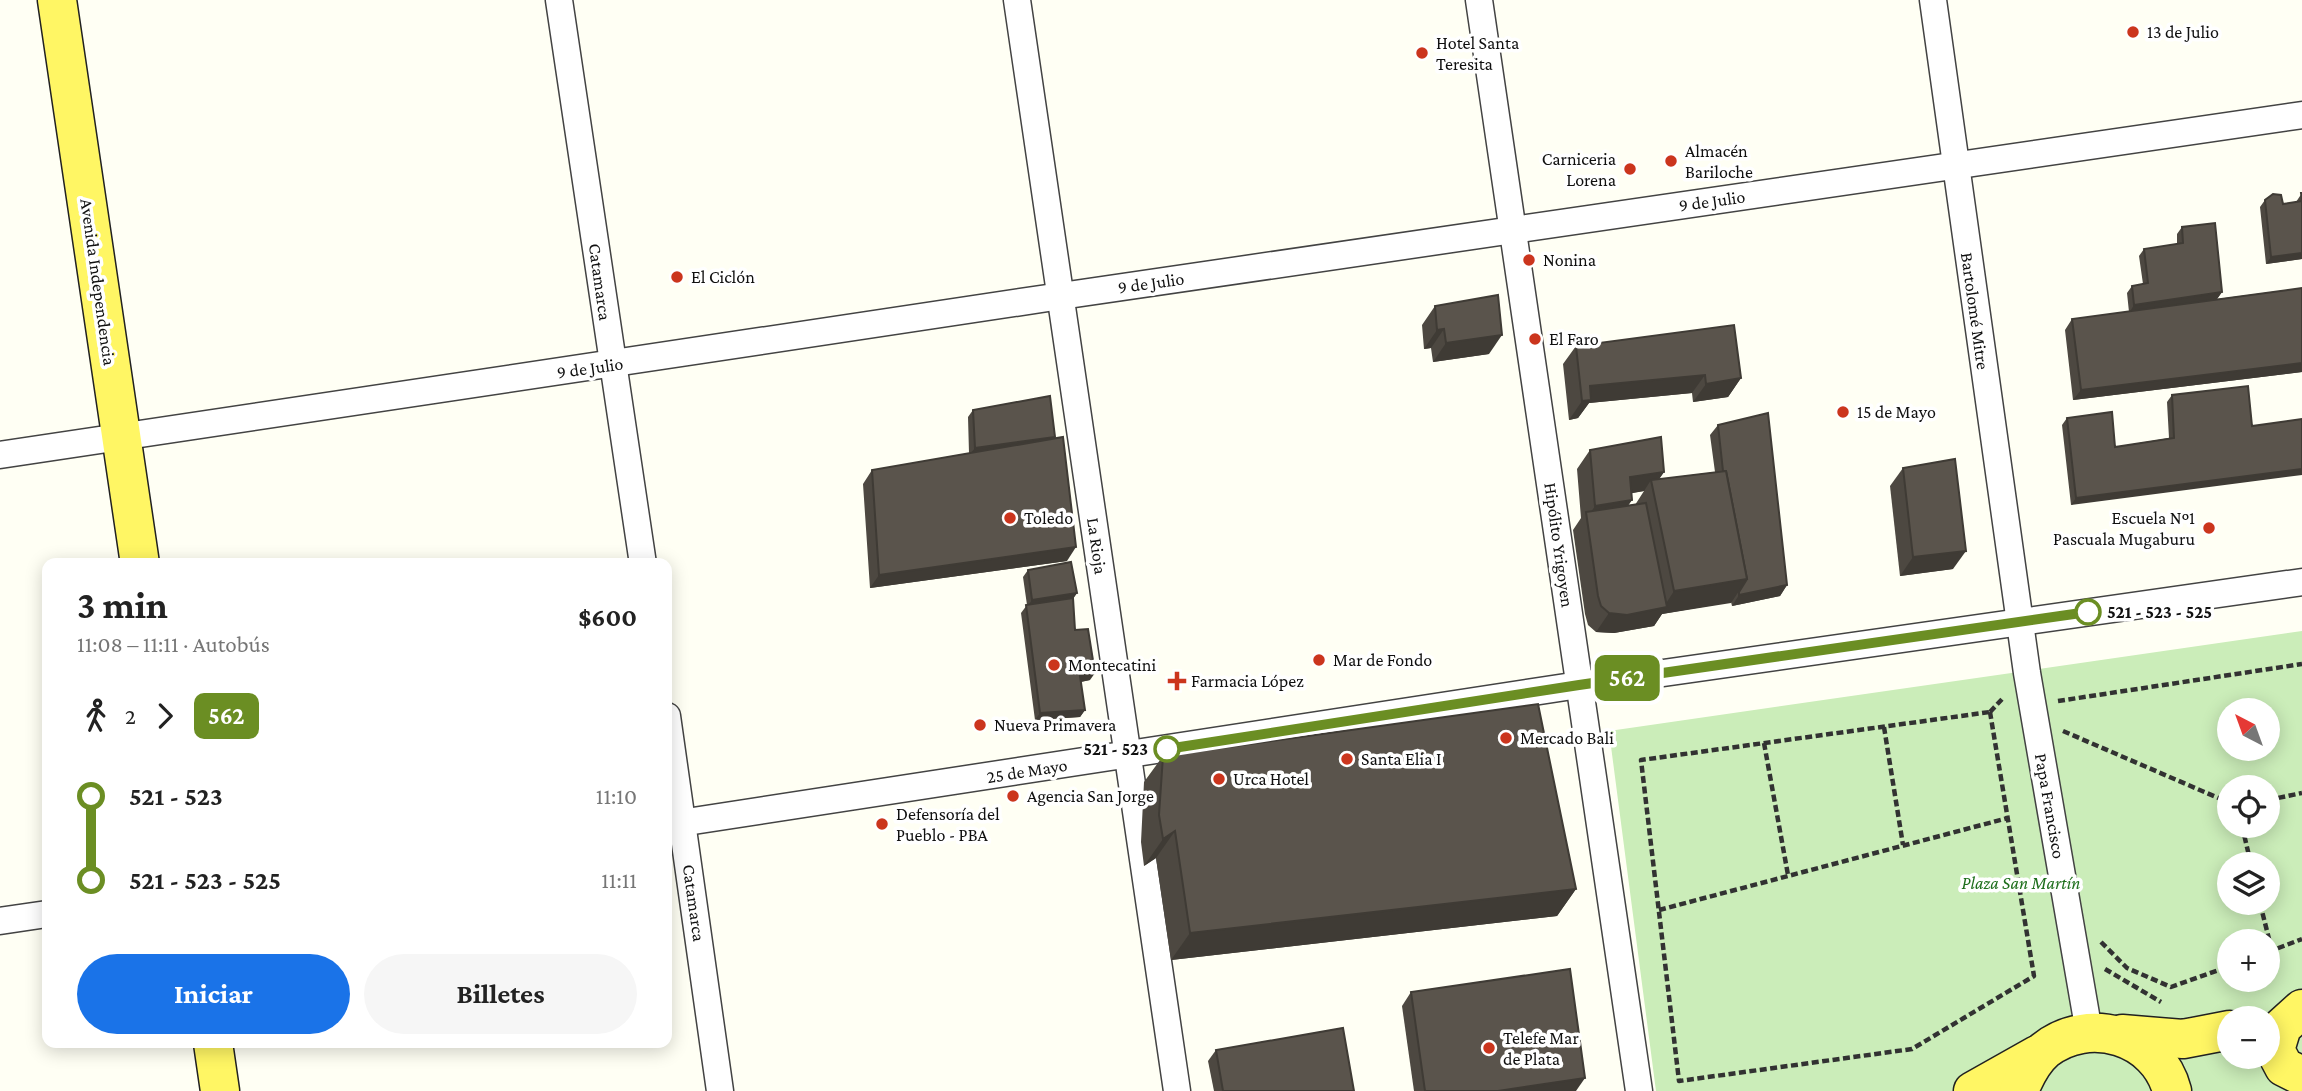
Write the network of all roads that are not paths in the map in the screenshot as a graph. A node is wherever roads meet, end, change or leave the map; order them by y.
1 (57, 0) edge
2 (559, 0) edge
3 (1017, 0) edge
4 (1479, 0) edge
5 (1933, 0) edge
6 (2302, 115) edge
7 (1955, 167) junction
8 (1513, 230) junction
9 (1061, 296) junction
10 (612, 364) junction
11 (121, 437) junction
12 (0, 455) edge
13 (139, 558) edge
14 (642, 558) edge
15 (2302, 582) edge
16 (2020, 622) junction
17 (1579, 685) junction
18 (1128, 755) junction
19 (672, 784) edge
20 (675, 824) edge
21 (42, 915) edge
22 (0, 921) edge
23 (2302, 1008) edge
24 (2280, 1014) edge
25 (2101, 1033) junction
26 (2217, 1033) edge
27 (214, 1048) edge
28 (2045, 1050) junction
29 (2302, 1078) edge
30 (220, 1091) edge
31 (720, 1091) edge
32 (1177, 1091) edge
33 (1639, 1091) edge
34 (1973, 1091) edge
35 (2019, 1091) edge
36 (2172, 1091) edge
37 (2264, 1091) edge

1 - 11 main road, Avenida Independencia
2 - 10 street, Catamarca
3 - 9 street, La Rioja
4 - 8 street, Hipólito Yrigoyen
5 - 7 street, Bartolomé Mitre
6 - 7 street, 9 de Julio
7 - 8 street, 9 de Julio
7 - 16 street, Bartolomé Mitre
8 - 9 street, 9 de Julio
8 - 17 street, Hipólito Yrigoyen
9 - 10 street, 9 de Julio
9 - 18 street, La Rioja
10 - 11 street, 9 de Julio
10 - 14 street, Catamarca
11 - 12 street, 9 de Julio
11 - 13 main road, Avenida Independencia
15 - 16 street, 25 de Mayo
16 - 17 street, 25 de Mayo
16 - 25 street, Papa Francisco
17 - 18 street, 25 de Mayo
17 - 33 street, Hipólito Yrigoyen
18 - 20 street, 25 de Mayo
18 - 32 street, La Rioja
19 - 20 street, Catamarca
20 - 31 street, Catamarca
21 - 22 street
23 - 24 main road
23 - 29 main road
25 - 26 main road
25 - 28 main road
25 - 36 main road
27 - 30 main road
28 - 34 main road
28 - 35 main road
29 - 37 main road

